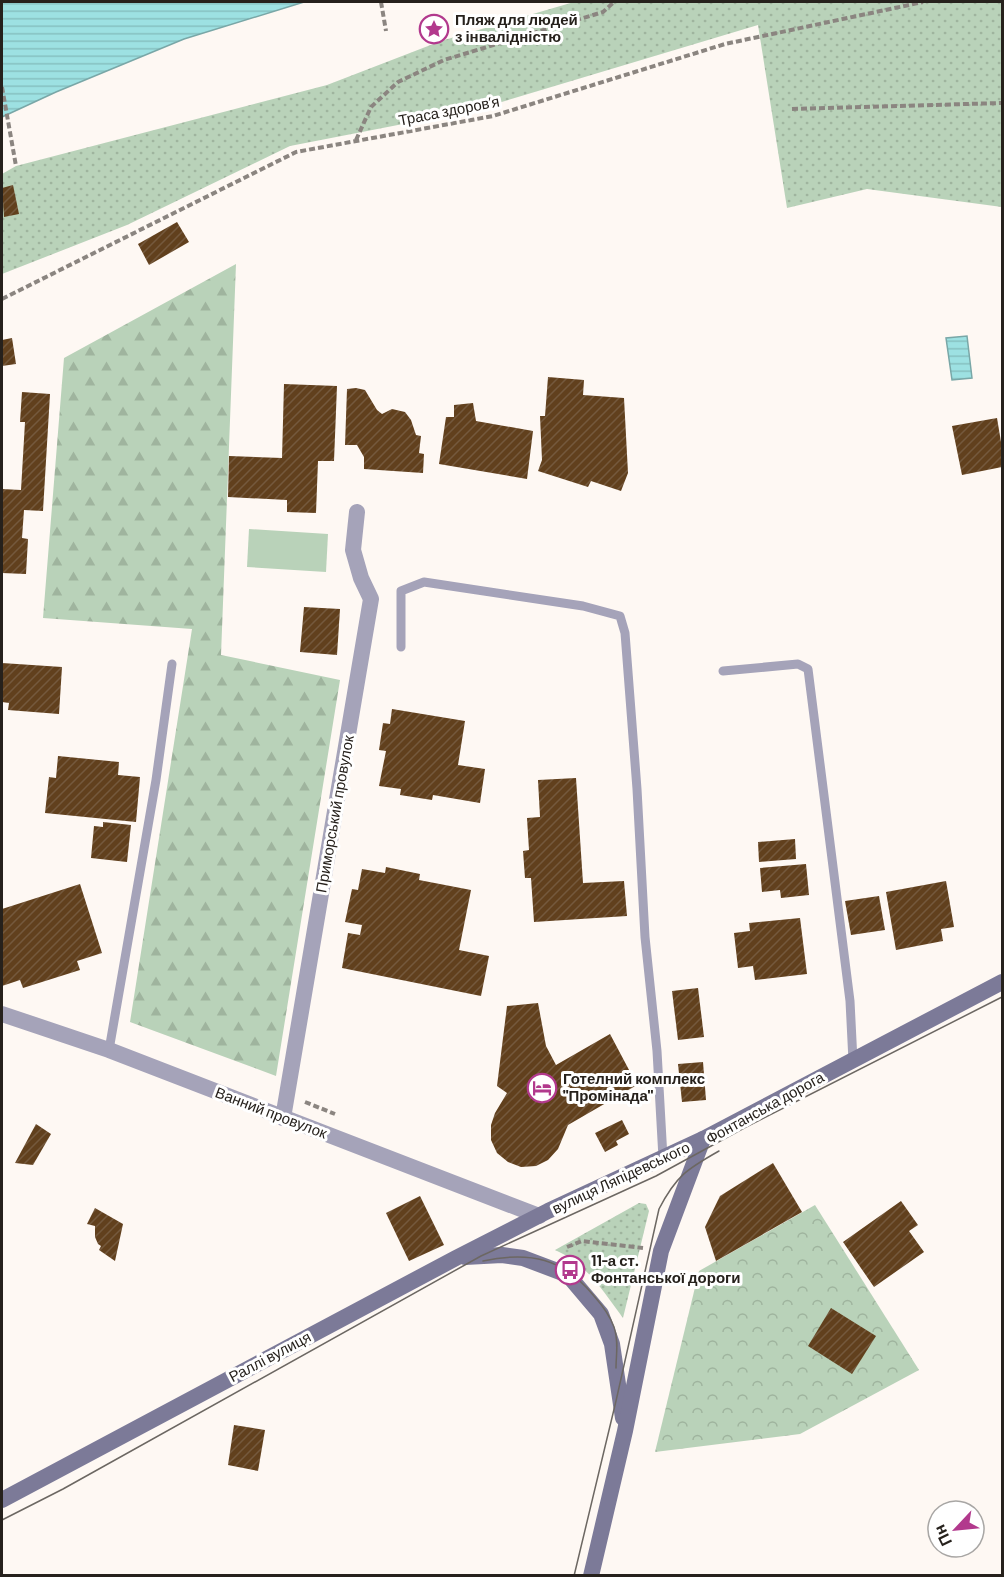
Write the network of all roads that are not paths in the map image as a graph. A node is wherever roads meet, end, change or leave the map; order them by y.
1 (357, 512) dead end
2 (401, 647) dead end
3 (172, 664) dead end
4 (723, 671) dead end
5 (1002, 982) edge
6 (2, 1014) edge
7 (109, 1050) junction
8 (852, 1060) junction
9 (283, 1118) junction
10 (703, 1139) junction
11 (663, 1158) junction
12 (539, 1216) junction
13 (456, 1258) junction
14 (625, 1431) junction
15 (2, 1500) edge
16 (591, 1575) edge

1 - 9 street, Приморський провулок
2 - 11 lane
3 - 7 lane
4 - 8 lane
5 - 8 main road, Фонтанська дорога
6 - 7 street, Ванний провулок
7 - 9 street, Ванний провулок
8 - 10 main road, Фонтанська дорога
9 - 12 street, Ванний провулок
10 - 11 main road, вулиця Ляпідевського
10 - 14 main road, Фонтанська дорога
11 - 12 main road, вулиця Ляпідевського
12 - 13 main road, Раллі вулиця
13 - 14 main road
13 - 15 main road, Раллі вулиця
14 - 16 main road, Фонтанська дорога

